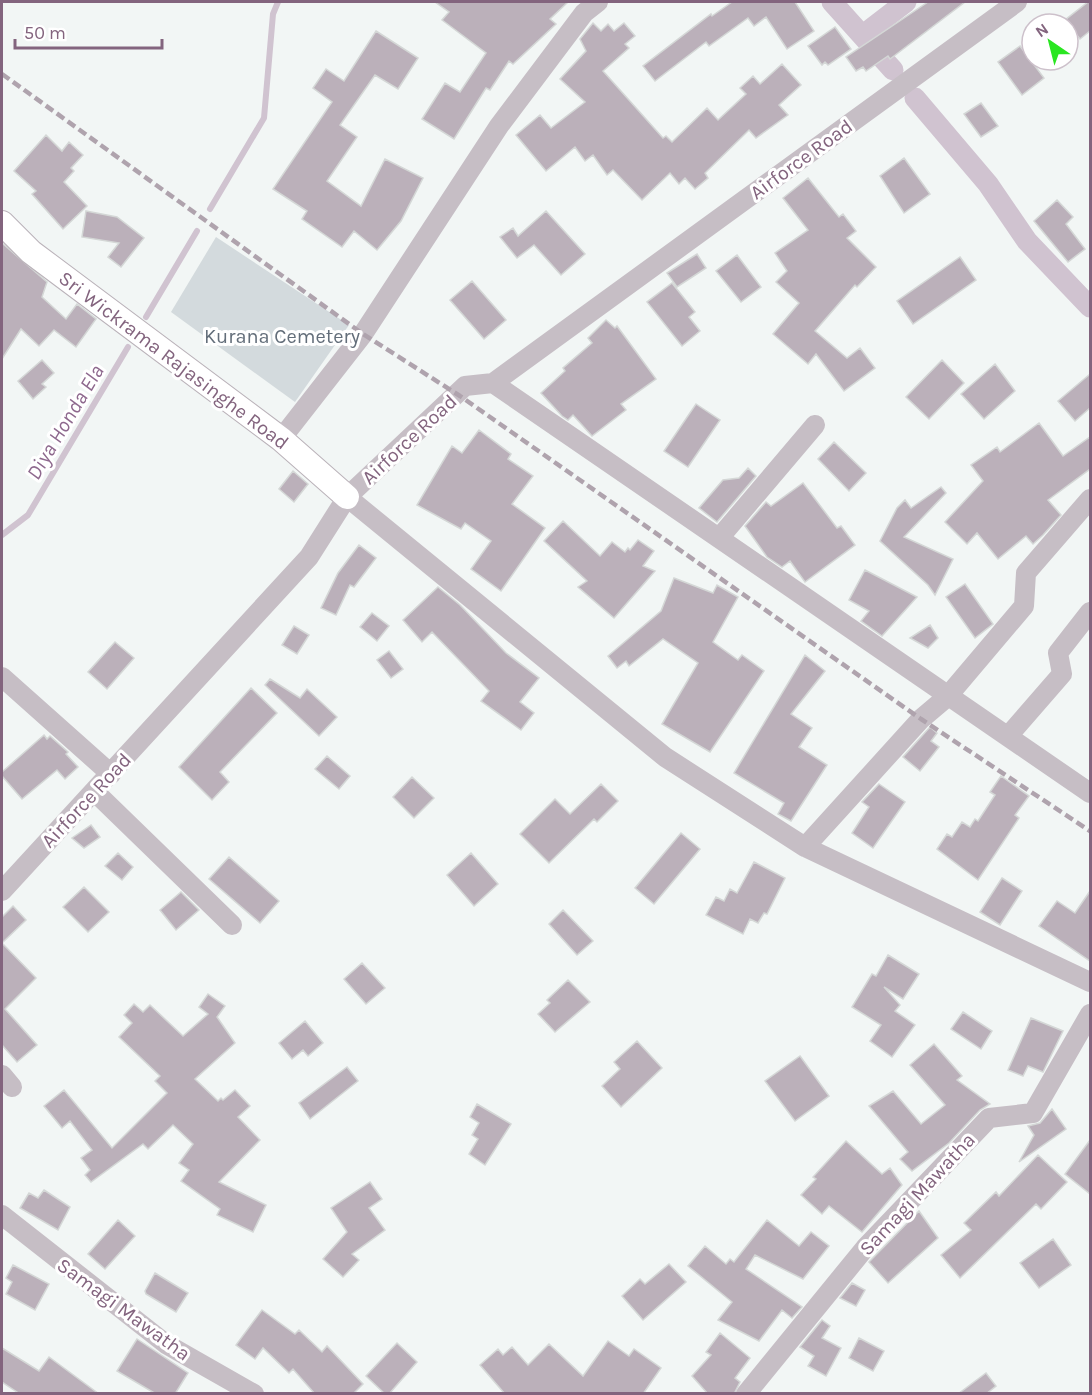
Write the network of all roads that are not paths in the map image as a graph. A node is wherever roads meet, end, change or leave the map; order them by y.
1 (598, 2) edge
2 (1017, 2) edge
3 (2, 224) edge
4 (493, 383) junction
5 (815, 425) dead end
6 (281, 439) junction
7 (347, 497) junction
8 (1090, 499) edge
9 (720, 537) junction
10 (1090, 612) edge
11 (2, 677) edge
12 (947, 697) junction
13 (1009, 735) junction
14 (111, 774) junction
15 (94, 791) junction
16 (1090, 793) edge
17 (805, 847) junction
18 (2, 891) edge
19 (232, 925) dead end
20 (1090, 982) edge
21 (1090, 1014) edge
22 (2, 1215) edge
23 (254, 1394) edge
24 (746, 1394) edge

1 - 6 street
2 - 4 street, Airforce Road
3 - 6 main road, Sri Wickrama Rajasinghe Road
4 - 7 street, Airforce Road
4 - 9 street
5 - 9 street
6 - 7 main road, Sri Wickrama Rajasinghe Road
7 - 14 street, Airforce Road
7 - 17 street
8 - 12 street
9 - 12 street
10 - 13 street
11 - 14 street
12 - 13 street
12 - 17 street
13 - 16 street
14 - 15 street, Airforce Road
15 - 18 street, Airforce Road
15 - 19 street
17 - 20 street
21 - 24 street, Samagi Mawatha
22 - 23 street, Samagi Mawatha

